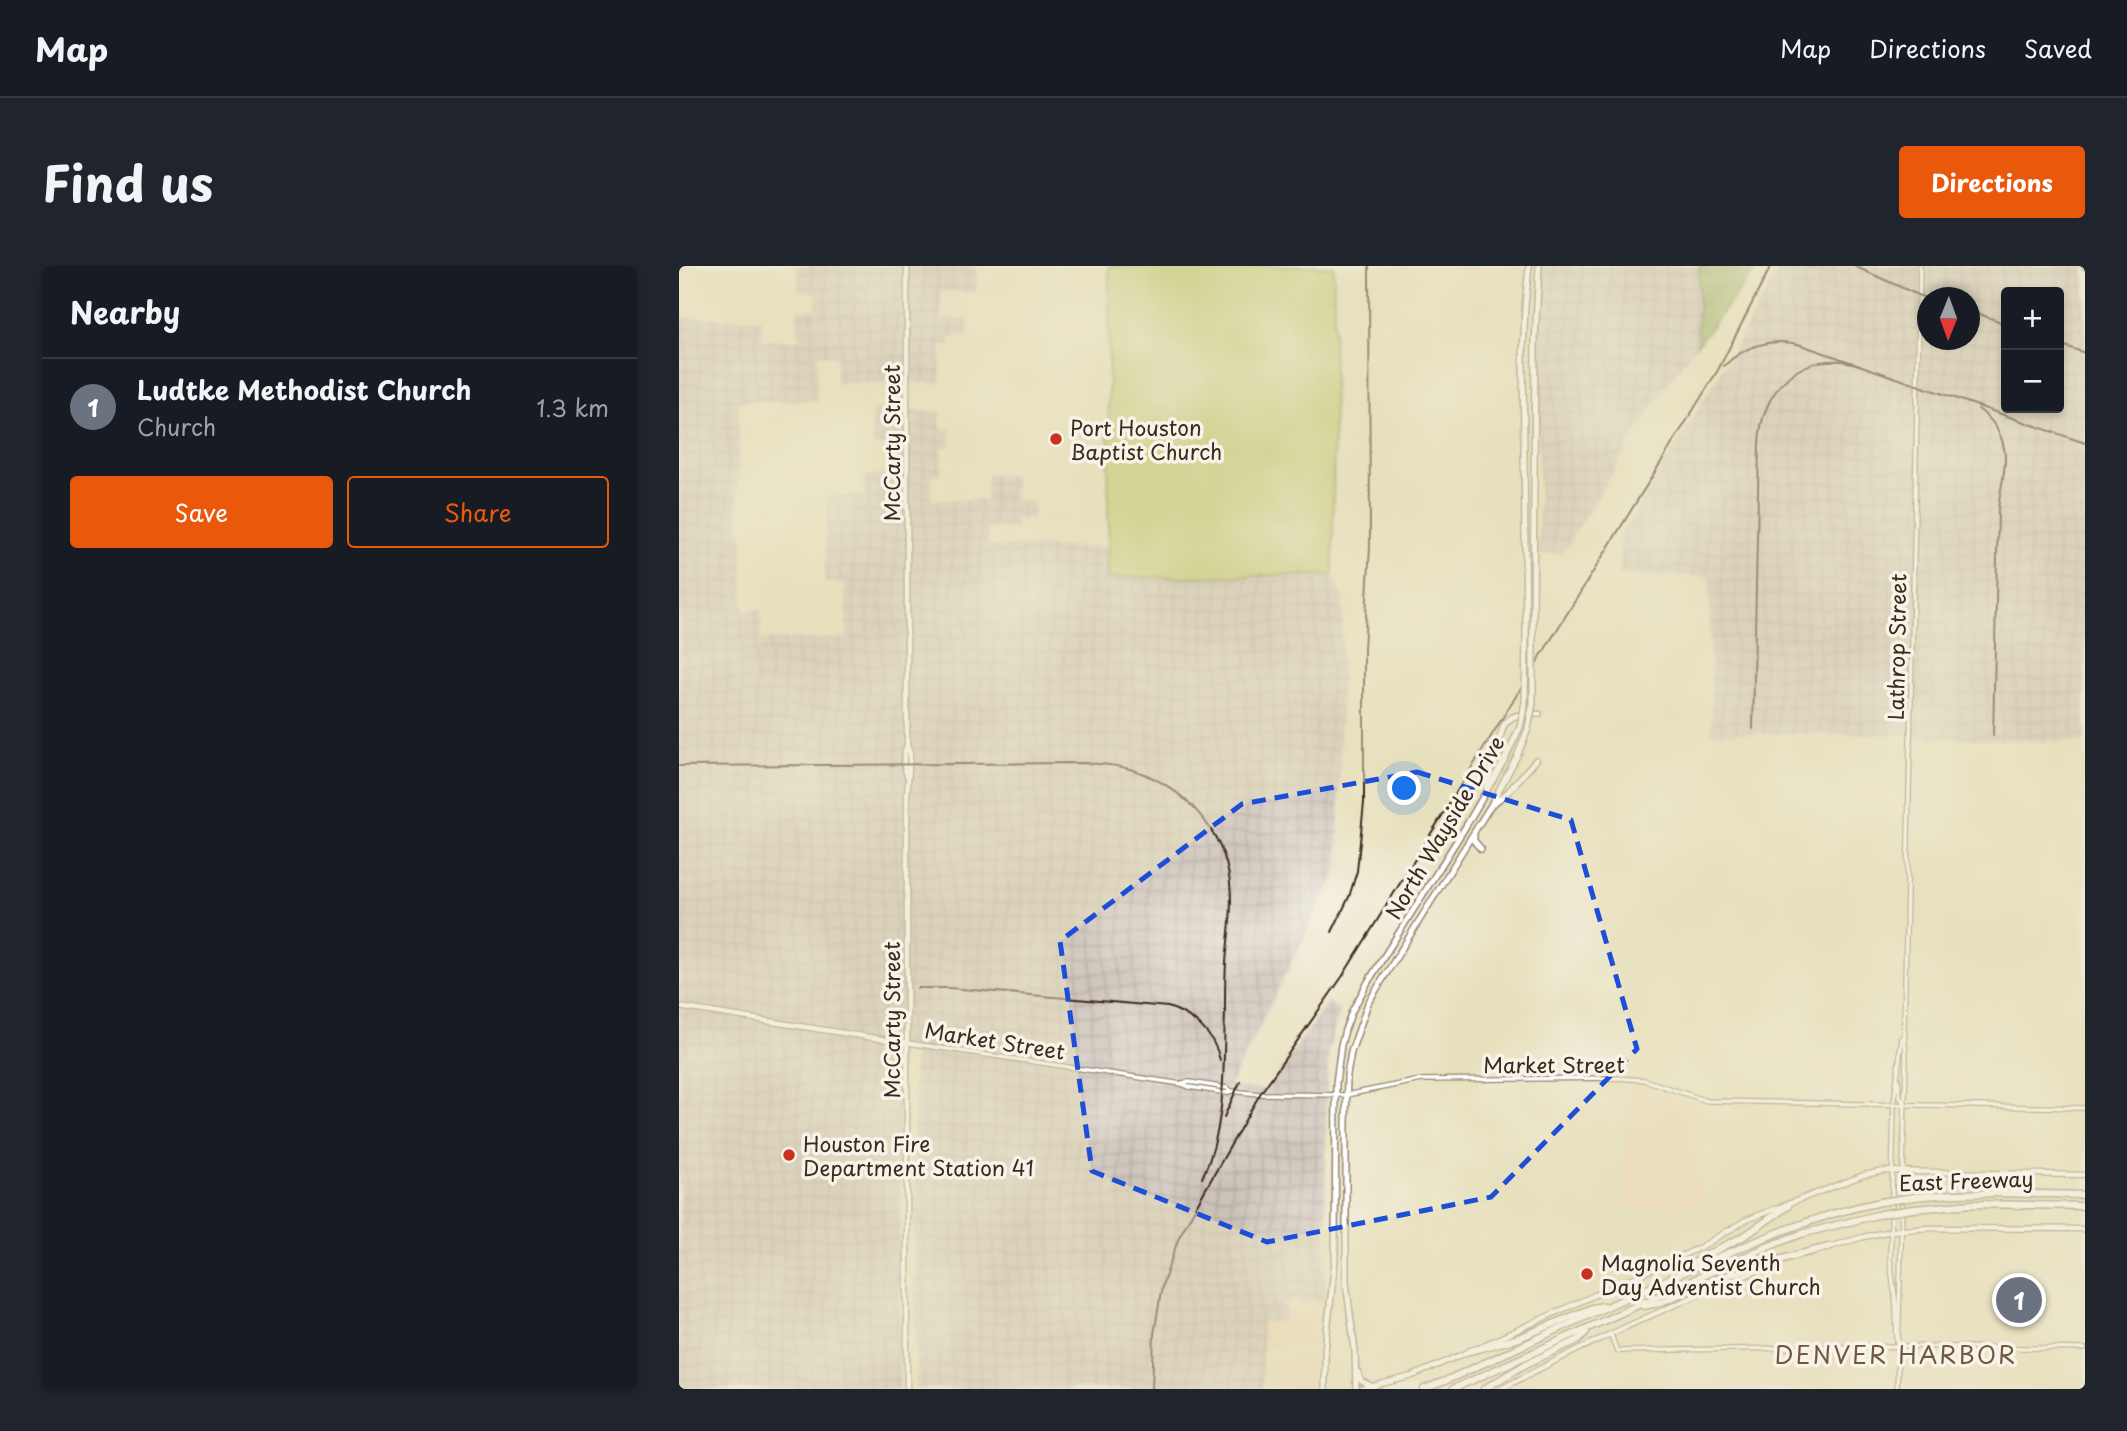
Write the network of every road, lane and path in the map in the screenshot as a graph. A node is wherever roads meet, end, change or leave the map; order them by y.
1 (907, 266) edge
2 (1528, 266) edge
3 (1539, 266) edge
4 (1920, 266) edge
5 (1539, 714) dead end
6 (1536, 760) dead end
7 (1484, 794) junction
8 (1492, 805) junction
9 (1474, 832) junction
10 (1481, 849) dead end
11 (679, 1007) edge
12 (1904, 1029) junction
13 (907, 1043) junction
14 (1897, 1072) junction
15 (1346, 1095) junction
16 (1335, 1096) junction
17 (1893, 1103) junction
18 (1904, 1103) junction
19 (2085, 1108) edge
20 (1893, 1172) junction
21 (1903, 1172) junction
22 (2085, 1175) edge
23 (2085, 1195) edge
24 (1788, 1206) junction
25 (2085, 1206) edge
26 (2085, 1229) edge
27 (1901, 1230) junction
28 (1891, 1231) junction
29 (1829, 1247) junction
30 (1684, 1272) junction
31 (1613, 1304) junction
32 (1635, 1307) junction
33 (1591, 1327) junction
34 (1611, 1335) junction
35 (1898, 1346) junction
36 (2085, 1349) edge
37 (1470, 1351) junction
38 (1356, 1363) junction
39 (1372, 1388) edge
40 (907, 1389) edge
41 (1323, 1389) edge
42 (1359, 1389) edge
43 (1424, 1389) edge
44 (1453, 1389) edge
45 (1484, 1389) edge
46 (1501, 1389) edge
47 (1897, 1389) edge

1 - 13 main road, McCarty Street
2 - 7 main road, North Wayside Drive, bridge
3 - 8 main road, North Wayside Drive, bridge
4 - 12 street, Lathrop Street
5 - 7 main road
6 - 8 main road
7 - 16 main road, North Wayside Drive
8 - 9 main road, North Wayside Drive
9 - 10 main road
9 - 15 main road, North Wayside Drive
11 - 13 main road, Market Street
12 - 14 street, Lathrop Street
12 - 18 street, Lathrop Street
13 - 16 street, Market Street
13 - 40 main road, McCarty Street
14 - 17 street, Lathrop Street
14 - 18 street
15 - 16 street, Market Street
15 - 17 street, Market Street
15 - 38 main road, North Wayside Drive
16 - 41 main road, North Wayside Drive
17 - 18 street, Market Street
17 - 20 street, Lathrop Street
18 - 19 street, Market Street
18 - 21 street, Lathrop Street
20 - 21 main road
20 - 24 main road
20 - 28 street, Lathrop Street
21 - 22 main road
21 - 27 street, Lathrop Street
23 - 30 highway, East Freeway, bridge
24 - 30 highway
24 - 37 main road
25 - 32 highway, East Freeway, bridge
26 - 27 main road
27 - 28 main road
27 - 35 street, Lathrop Street
28 - 29 main road
28 - 35 street, Lathrop Street
29 - 32 highway
29 - 34 main road
30 - 31 highway, East Freeway
31 - 37 highway
31 - 43 highway, East Freeway
32 - 33 highway, East Freeway
33 - 44 highway, East Freeway
33 - 45 highway
34 - 35 street
34 - 46 main road
35 - 36 street
35 - 47 street, Lathrop Street
37 - 39 main road
38 - 39 main road
38 - 42 main road, North Wayside Drive
39 - 42 main road

